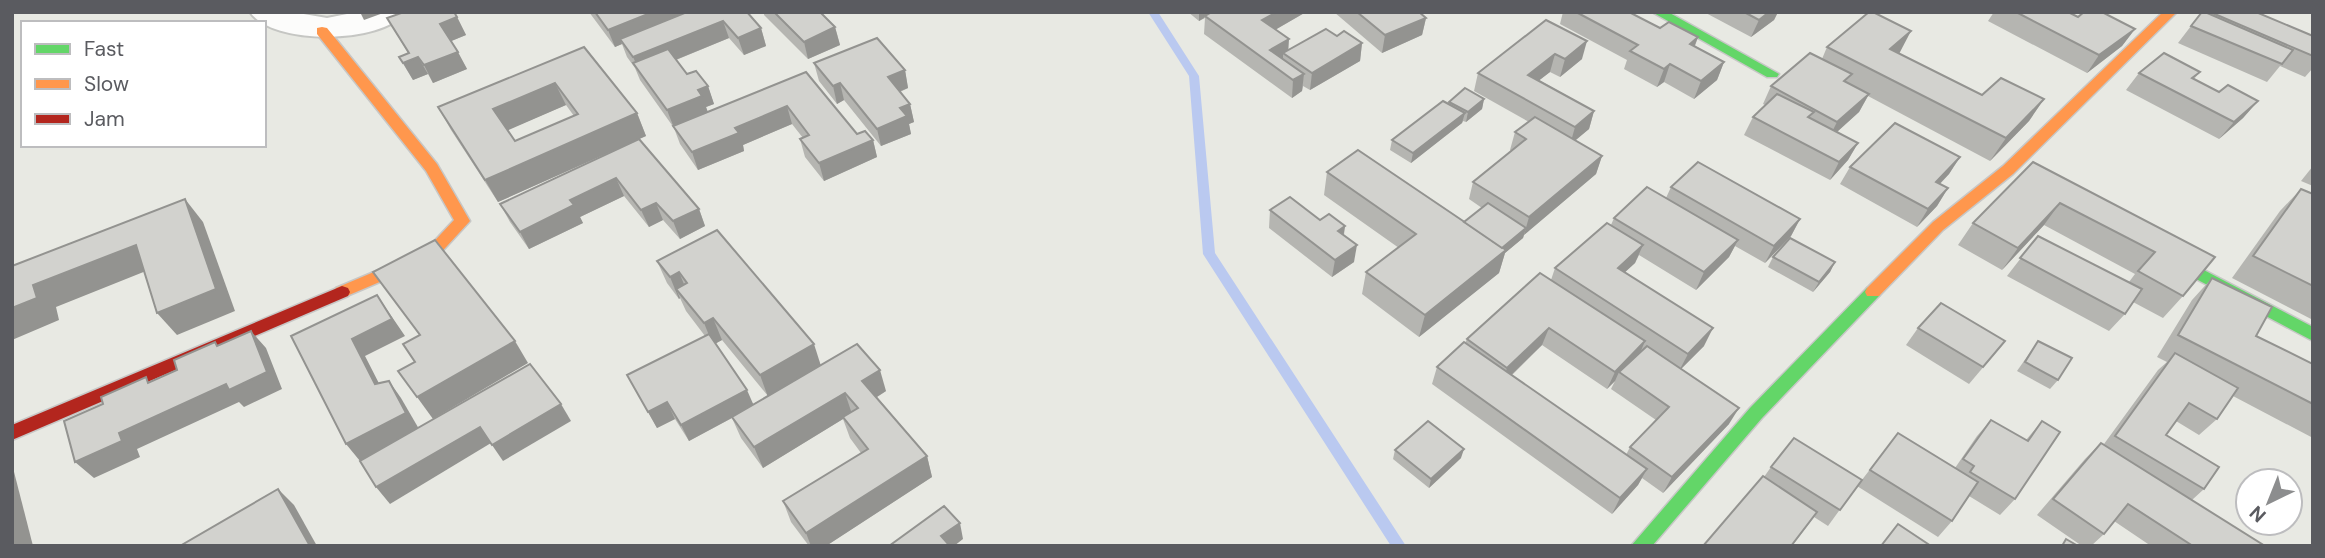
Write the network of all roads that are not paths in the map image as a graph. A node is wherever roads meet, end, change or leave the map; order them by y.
1 (266, 12) edge
2 (389, 12) edge
3 (1658, 12) edge
4 (2171, 12) edge
5 (322, 31) junction
6 (1772, 74) dead end
7 (2141, 243) edge
8 (2313, 335) edge
9 (12, 433) edge
10 (1640, 546) edge

1 - 5 street
2 - 5 street
3 - 6 street
4 - 10 street
5 - 9 street
7 - 8 street

